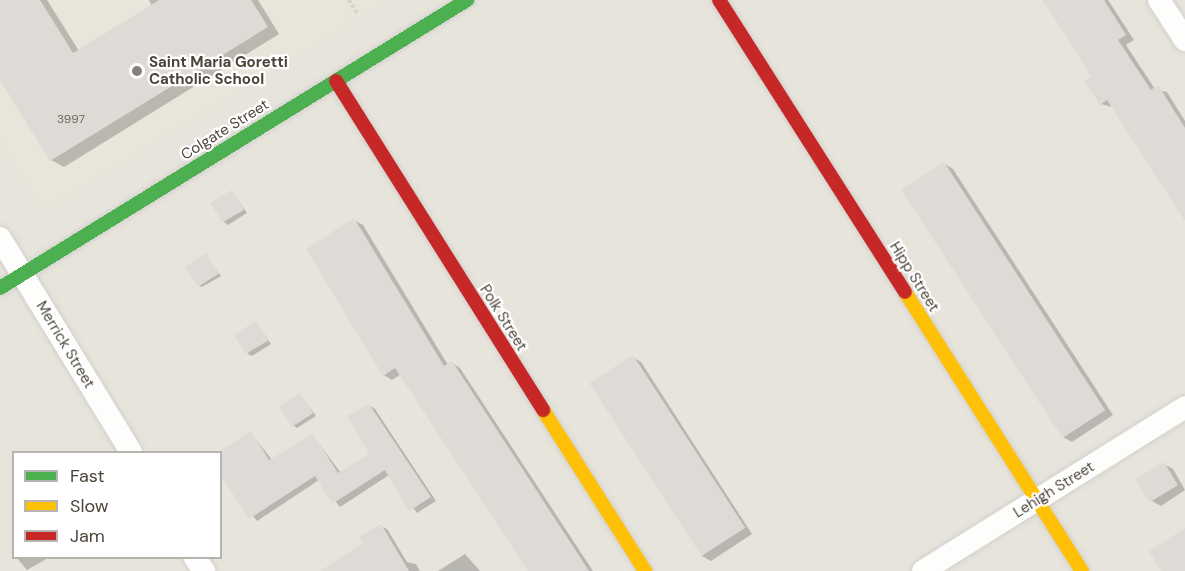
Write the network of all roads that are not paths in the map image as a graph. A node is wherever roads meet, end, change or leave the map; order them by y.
1 (467, 0) edge
2 (719, 0) edge
3 (1160, 0) edge
4 (1185, 40) edge
5 (336, 81) junction
6 (0, 238) edge
7 (22, 274) junction
8 (0, 288) edge
9 (1185, 408) edge
10 (130, 451) edge
11 (1037, 501) junction
12 (645, 571) edge
13 (923, 571) edge
14 (1082, 571) edge

1 - 5 street, Colgate Street
2 - 11 street, Hipp Street
3 - 4 street
5 - 7 street, Colgate Street
5 - 12 street, Polk Street
6 - 7 street, Merrick Street
7 - 8 street, Colgate Street
7 - 10 street, Merrick Street
9 - 11 street, Lehigh Street
11 - 13 street, Lehigh Street
11 - 14 street, Hipp Street

